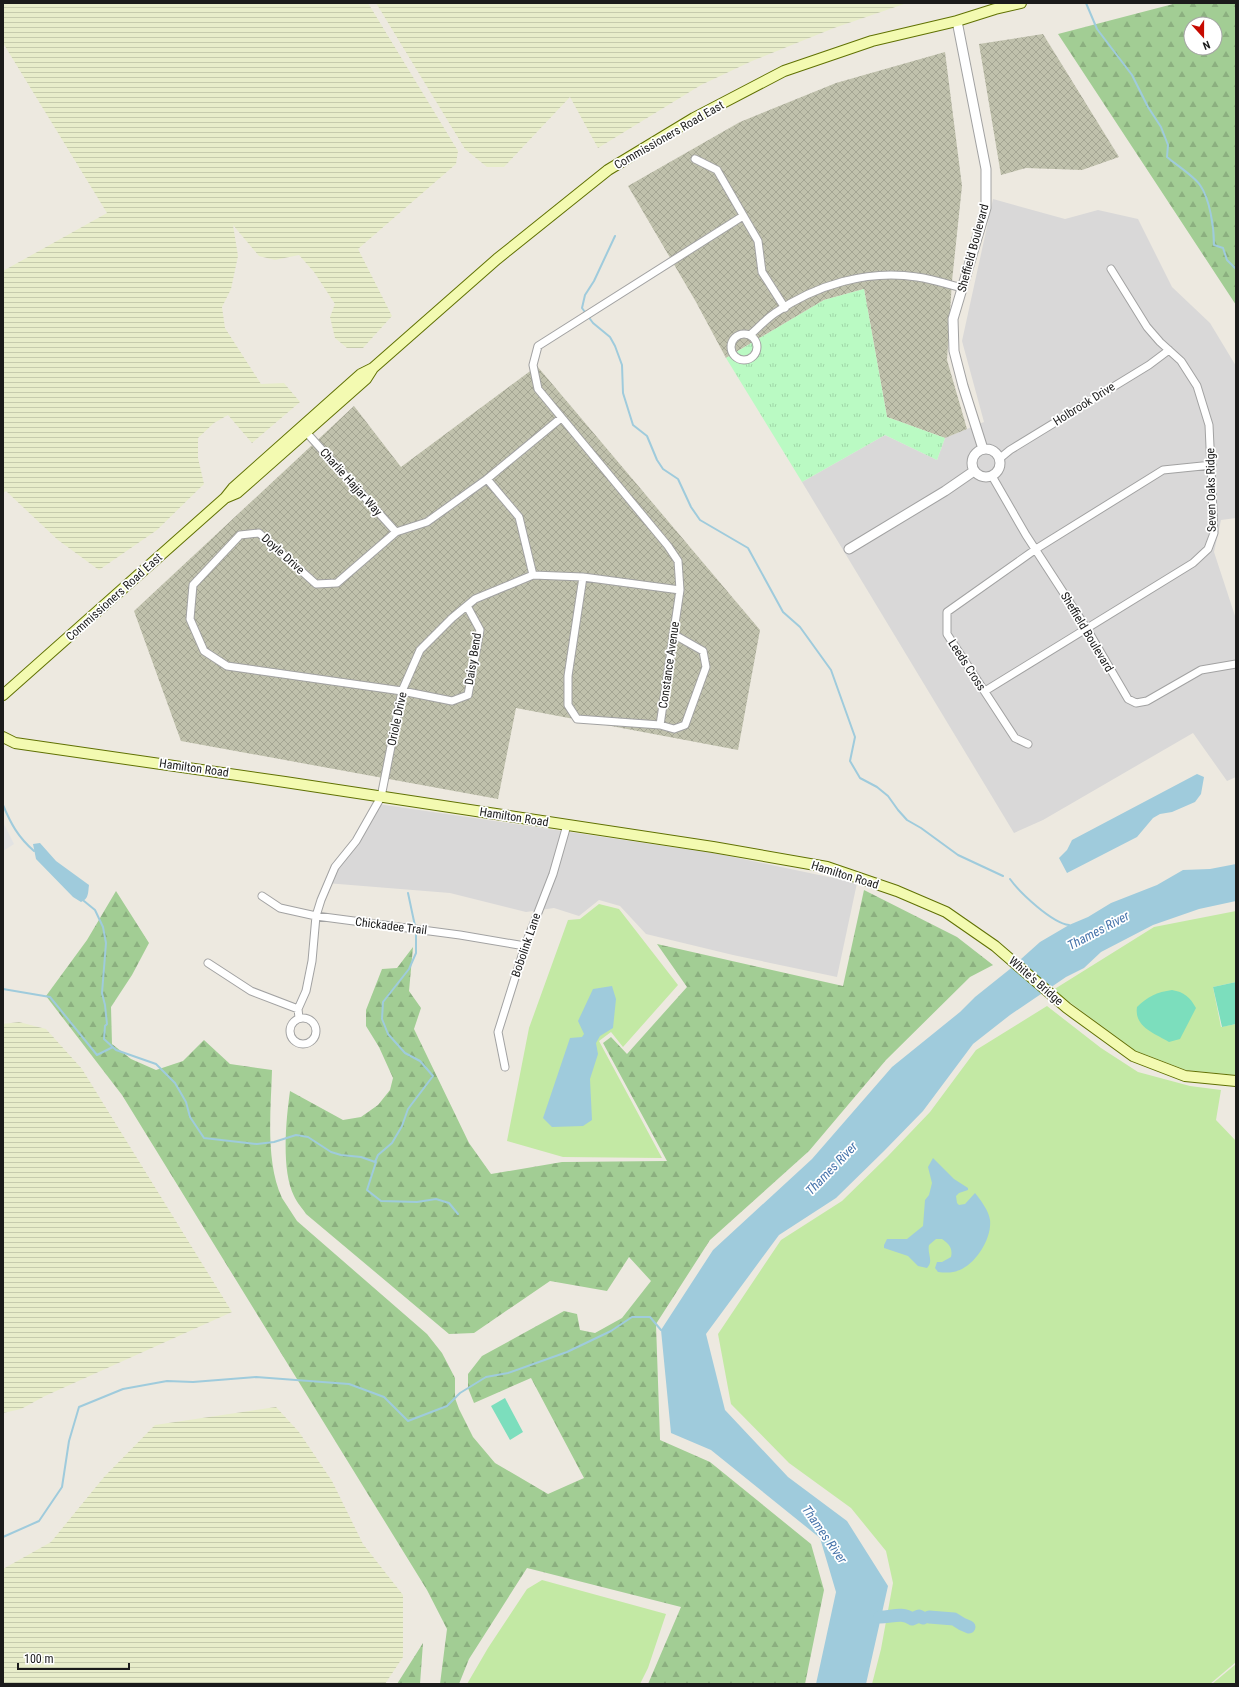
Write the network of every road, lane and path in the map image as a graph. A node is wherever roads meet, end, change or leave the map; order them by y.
1 (1021, 3) edge
2 (957, 21) junction
3 (695, 159) dead end
4 (743, 216) junction
5 (1111, 269) dead end
6 (962, 288) junction
7 (785, 308) junction
8 (750, 336) dead end
9 (1169, 350) junction
10 (373, 368) junction
11 (561, 418) junction
12 (306, 432) junction
13 (983, 449) junction
14 (999, 459) junction
15 (1212, 465) junction
16 (974, 471) junction
17 (992, 476) junction
18 (487, 479) junction
19 (225, 498) junction
20 (396, 532) junction
21 (849, 548) dead end
22 (1036, 549) junction
23 (533, 575) junction
24 (583, 577) junction
25 (680, 590) junction
26 (467, 606) junction
27 (1087, 629) junction
28 (673, 634) junction
29 (1236, 664) edge
30 (402, 691) junction
31 (985, 691) junction
32 (3, 695) edge
33 (660, 725) junction
34 (3, 737) edge
35 (15, 743) junction
36 (1028, 744) dead end
37 (3, 745) edge
38 (381, 797) junction
39 (567, 825) junction
40 (262, 896) dead end
41 (316, 916) junction
42 (524, 946) junction
43 (1006, 955) joint
44 (208, 963) dead end
45 (298, 1009) junction
46 (299, 1018) dead end
47 (505, 1067) dead end
48 (1236, 1081) edge

1 - 2 main road, Commissioners Road East
2 - 6 street, Sheffield Boulevard
2 - 10 main road, Commissioners Road East
3 - 4 street
4 - 7 street
4 - 11 street, Constance Avenue
5 - 9 street, Seven Oaks Ridge
6 - 7 street
6 - 13 street, Sheffield Boulevard
7 - 8 street
9 - 14 street, Holbrook Drive
9 - 15 street, Seven Oaks Ridge
10 - 12 main road, Commissioners Road East
10 - 19 main road, Commissioners Road East
11 - 18 street, Doyle Drive
11 - 25 street, Constance Avenue
12 - 19 main road, Commissioners Road East
12 - 20 street, Charlie Hajjar Way
13 - 14 street
13 - 16 street
14 - 17 street
15 - 22 street
15 - 27 street, Seven Oaks Ridge
16 - 17 street
16 - 21 street
17 - 22 street, Sheffield Boulevard
18 - 20 street, Doyle Drive
18 - 23 street
19 - 32 main road, Commissioners Road East
20 - 30 street, Doyle Drive
22 - 27 street, Sheffield Boulevard
22 - 31 street, Leeds Cross
23 - 24 street, Oriole Drive
23 - 26 street, Oriole Drive
24 - 25 street, Oriole Drive
24 - 33 street, Constance Avenue
25 - 28 street, Constance Avenue
26 - 30 street, Oriole Drive
26 - 30 street, Daisy Bend
27 - 29 street, Sheffield Boulevard
27 - 31 street, Seven Oaks Ridge
28 - 33 street, Constance Avenue
28 - 33 street
30 - 38 street, Oriole Drive
31 - 36 street, Leeds Cross
34 - 35 main road, Hamilton Road
35 - 37 main road
35 - 38 main road, Hamilton Road
38 - 39 main road, Hamilton Road
38 - 41 street, Oriole Drive
39 - 42 street, Bobolink Lane
39 - 43 main road, Hamilton Road
40 - 41 street, Chickadee Trail
41 - 42 street, Chickadee Trail
41 - 45 street, Oriole Drive
42 - 47 street, Bobolink Lane
43 - 48 main road, White's Bridge
44 - 45 street
45 - 46 street

